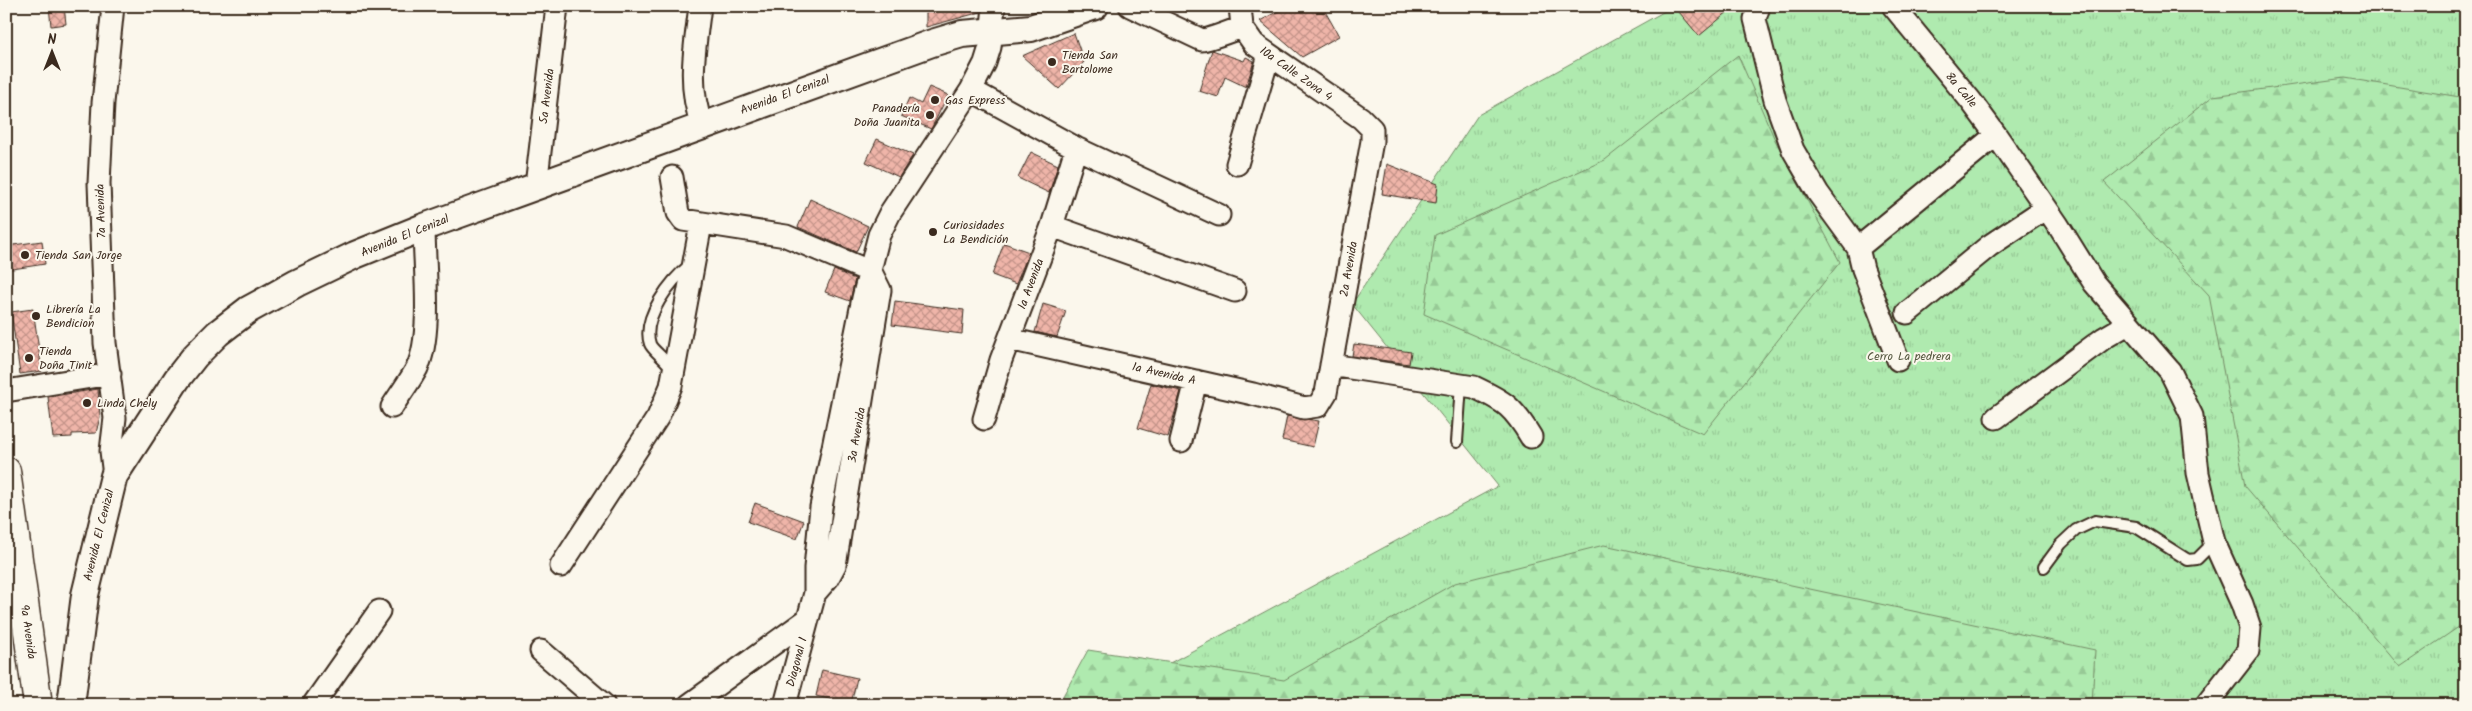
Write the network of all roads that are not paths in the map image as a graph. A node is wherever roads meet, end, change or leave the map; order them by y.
1 (113, 6) edge
2 (557, 6) edge
3 (700, 6) edge
4 (1042, 6) edge
5 (1095, 6) edge
6 (1130, 6) edge
7 (1240, 6) edge
8 (1758, 6) edge
9 (1893, 6) edge
10 (993, 18) edge
11 (1242, 28) junction
12 (1269, 56) junction
13 (971, 90) junction
14 (702, 125) junction
15 (1372, 129) joint
16 (1996, 135) junction
17 (1076, 148) junction
18 (1236, 164) dead end
19 (672, 177) dead end
20 (536, 186) junction
21 (2046, 208) junction
22 (1219, 215) dead end
23 (701, 224) junction
24 (1052, 226) junction
25 (424, 227) junction
26 (1858, 248) junction
27 (695, 261) junction
28 (871, 272) junction
29 (1235, 291) dead end
30 (1907, 313) dead end
31 (2128, 324) junction
32 (1009, 340) junction
33 (1898, 360) dead end
34 (1331, 365) junction
35 (674, 370) junction
36 (110, 374) junction
37 (1196, 381) junction
38 (1461, 385) junction
39 (6, 391) edge
40 (1318, 406) joint
41 (392, 407) dead end
42 (1996, 418) dead end
43 (984, 419) dead end
44 (1531, 437) dead end
45 (1181, 441) dead end
46 (1457, 442) dead end
47 (6, 471) edge
48 (114, 476) junction
49 (2214, 542) junction
50 (561, 566) dead end
51 (2044, 567) dead end
52 (379, 611) dead end
53 (808, 619) junction
54 (541, 651) dead end
55 (38, 705) edge
56 (71, 705) edge
57 (313, 705) edge
58 (604, 705) edge
59 (690, 705) edge
60 (785, 705) edge
61 (2206, 705) edge

1 - 36 street, 7a Avenida
2 - 20 street, 5a Avenida
3 - 14 street
4 - 10 street, Avenida El Cenizal
5 - 10 street, Avenida El Cenizal
6 - 11 street
7 - 11 street
8 - 26 street
9 - 16 street, 8a Calle
10 - 13 street
10 - 14 street, Avenida El Cenizal
11 - 12 street, 10a Calle Zona 4
12 - 15 street, 10a Calle Zona 4
12 - 18 street
13 - 17 street
13 - 28 street
14 - 20 street, Avenida El Cenizal
15 - 34 street, 2a Avenida
16 - 21 street, 8a Calle
16 - 26 street
17 - 22 street
17 - 24 street, 1a Avenida
19 - 23 street
20 - 25 street, Avenida El Cenizal
21 - 30 street
21 - 31 street, 8a Calle
23 - 27 street
23 - 28 street
24 - 29 street
24 - 32 street, 1a Avenida
25 - 41 street
25 - 48 street, Avenida El Cenizal
26 - 33 street
27 - 35 street
27 - 35 lane
28 - 53 street, 3a Avenida
31 - 42 street
31 - 49 street, 8a Calle
32 - 37 street, 1a Avenida A
32 - 43 street, 1a Avenida
34 - 38 street
34 - 40 street, 2a Avenida
35 - 50 street
36 - 39 street
36 - 48 street, 7a Avenida
37 - 40 street, 1a Avenida A
37 - 45 street
38 - 44 street
38 - 46 lane
47 - 55 main road, 9a Avenida
48 - 56 street, Avenida El Cenizal
49 - 51 lane
49 - 61 street, 8a Calle
52 - 57 street
53 - 59 street
53 - 60 street, Diagonal 1
54 - 58 street

